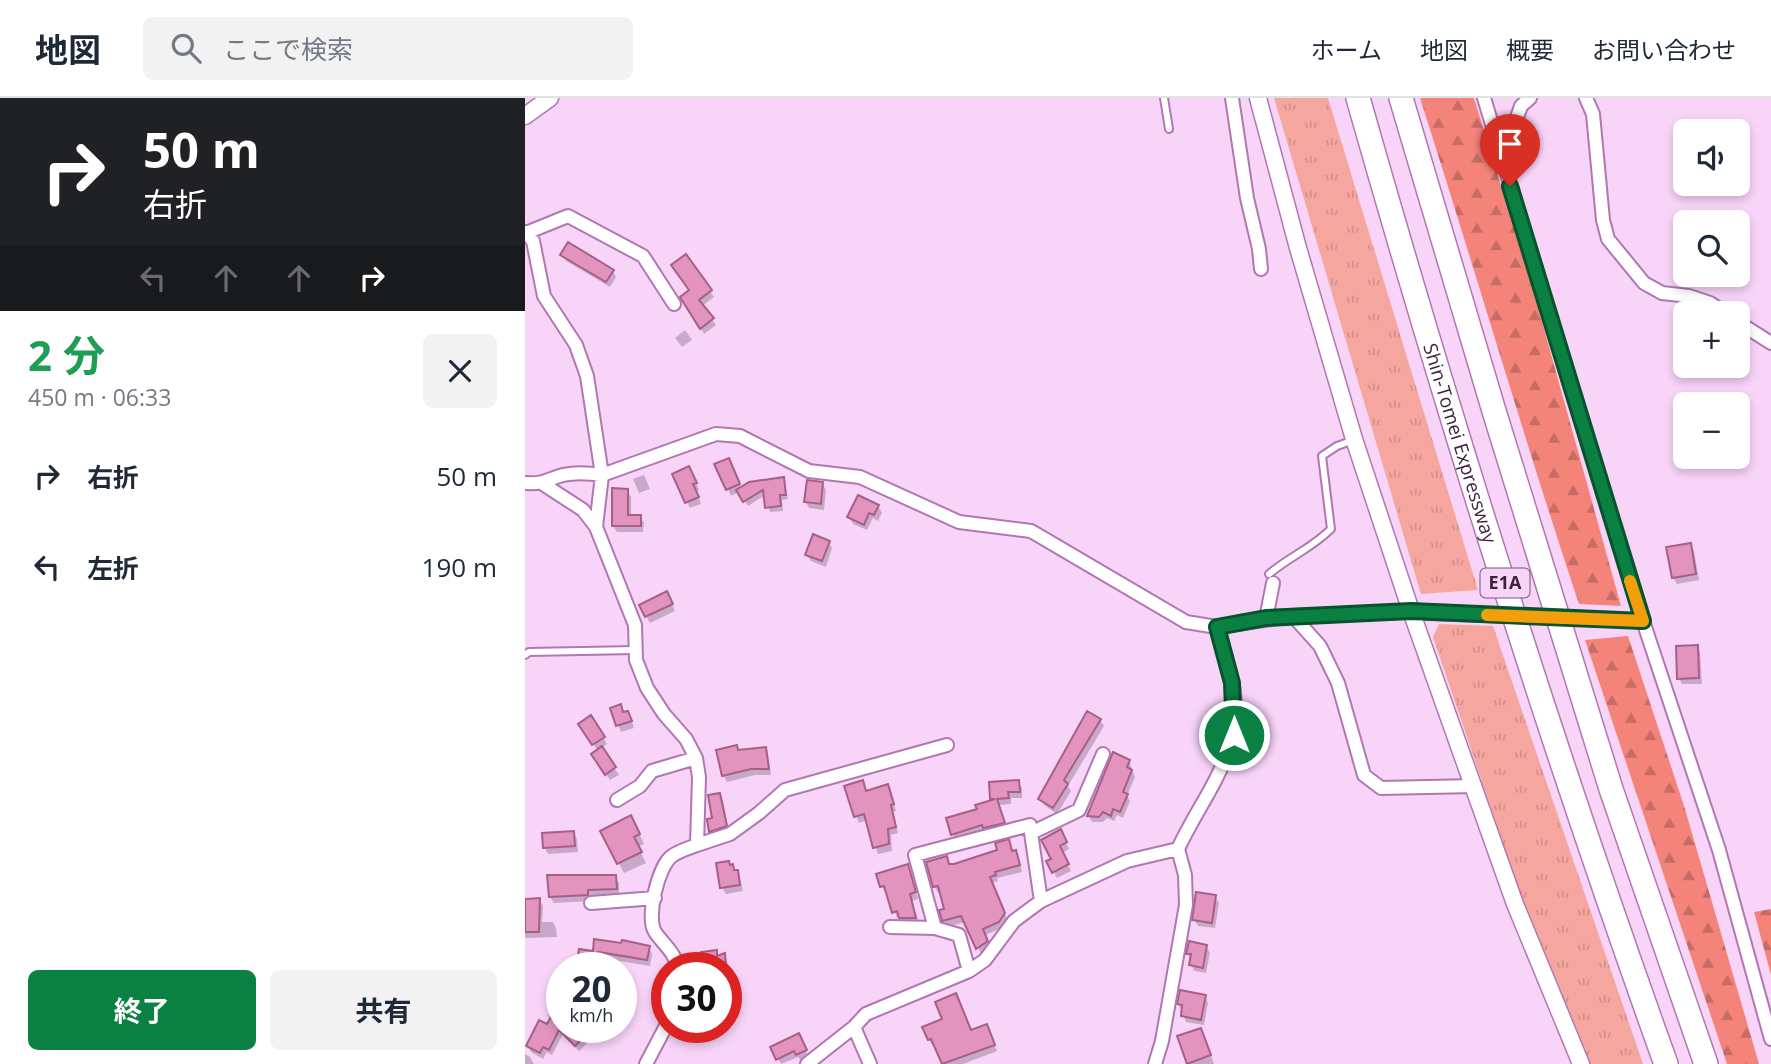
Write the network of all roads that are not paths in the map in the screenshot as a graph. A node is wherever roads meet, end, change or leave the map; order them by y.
1 (550, 98) edge
2 (1164, 98) edge
3 (1232, 98) edge
4 (1258, 98) edge
5 (1358, 98) edge
6 (1401, 98) edge
7 (1484, 98) edge
8 (1529, 98) edge
9 (1586, 98) edge
10 (525, 116) edge
11 (1169, 129) dead end
12 (1502, 160) junction
13 (525, 232) edge
14 (1261, 268) dead end
15 (1704, 301) edge
16 (674, 304) dead end
17 (1750, 330) edge
18 (1771, 343) edge
19 (1354, 439) junction
20 (602, 475) junction
21 (525, 482) edge
22 (543, 484) junction
23 (596, 527) junction
24 (1271, 578) joint
25 (1411, 611) junction
26 (1293, 616) junction
27 (1266, 618) junction
28 (1643, 621) junction
29 (1217, 627) junction
30 (635, 650) junction
31 (525, 655) edge
32 (947, 745) dead end
33 (1103, 754) dead end
34 (696, 758) junction
35 (1475, 786) junction
36 (617, 800) dead end
37 (1031, 833) junction
38 (697, 845) junction
39 (1178, 849) junction
40 (655, 898) junction
41 (1041, 901) junction
42 (591, 903) dead end
43 (890, 927) dead end
44 (935, 928) junction
45 (670, 952) edge
46 (969, 971) junction
47 (854, 1027) junction
48 (1771, 1039) edge
49 (657, 1043) edge
50 (646, 1064) edge
51 (807, 1064) edge
52 (870, 1064) edge
53 (1155, 1064) edge
54 (1581, 1064) edge
55 (1666, 1064) edge
56 (1706, 1064) edge

1 - 10 street
2 - 11 lane
3 - 14 street
4 - 19 street
5 - 55 highway, Shin-Tomei Expressway / E1A
6 - 56 highway, E1A
7 - 12 street
8 - 12 street
9 - 15 street
12 - 28 street
13 - 16 street
13 - 20 street
17 - 18 street
19 - 24 lane
19 - 25 street
20 - 22 street
20 - 23 street
20 - 29 street
21 - 22 street
22 - 23 street
23 - 30 street
24 - 27 street
25 - 26 street
25 - 28 street, bridge
25 - 35 street
26 - 27 street
26 - 35 street
27 - 29 street
28 - 48 street
29 - 39 street
30 - 31 lane
30 - 34 street
32 - 38 street
33 - 37 street
34 - 36 street
34 - 38 street
35 - 54 street
37 - 41 street
37 - 44 street
38 - 40 street
39 - 41 street
39 - 53 street
40 - 42 street
40 - 45 street
41 - 46 street
43 - 44 street
44 - 46 street
46 - 47 street
47 - 51 street
47 - 52 street
49 - 50 street

